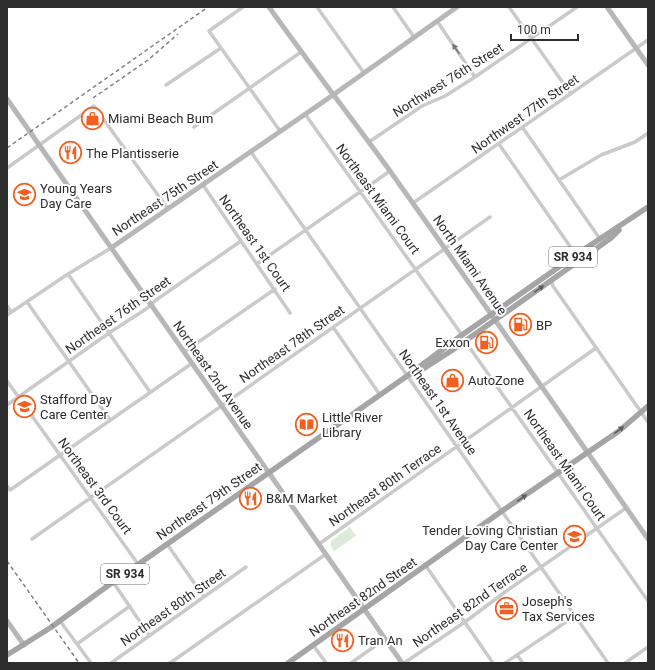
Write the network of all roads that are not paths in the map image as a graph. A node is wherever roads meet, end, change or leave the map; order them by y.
1 (243, 7) edge
2 (269, 7) edge
3 (316, 7) edge
4 (394, 7) edge
5 (457, 7) edge
6 (509, 7) edge
7 (577, 7) edge
8 (607, 7) edge
9 (436, 21) junction
10 (414, 37) junction
11 (532, 38) junction
12 (648, 40) edge
13 (221, 48) junction
14 (636, 48) junction
15 (301, 52) junction
16 (648, 65) edge
17 (364, 73) junction
18 (476, 77) junction
19 (166, 85) dead end
20 (250, 88) junction
21 (571, 94) junction
22 (333, 95) junction
23 (7, 100) edge
24 (9, 108) edge
25 (306, 114) junction
26 (194, 127) dead end
27 (523, 128) junction
28 (280, 131) junction
29 (648, 133) edge
30 (369, 142) junction
31 (499, 144) junction
32 (39, 145) junction
33 (251, 152) junction
34 (7, 168) edge
35 (390, 171) junction
36 (559, 180) junction
37 (203, 185) junction
38 (360, 191) junction
39 (413, 204) junction
40 (648, 207) edge
41 (168, 209) junction
42 (490, 217) dead end
43 (625, 224) junction
44 (306, 230) junction
45 (600, 239) junction
46 (241, 241) junction
47 (112, 248) junction
48 (446, 249) junction
49 (576, 255) junction
50 (257, 264) junction
51 (416, 269) junction
52 (68, 274) junction
53 (551, 281) junction
54 (275, 289) junction
55 (26, 302) junction
56 (151, 305) junction
57 (7, 306) edge
58 (360, 308) junction
59 (11, 312) junction
60 (290, 313) dead end
61 (491, 314) junction
62 (7, 315) edge
63 (495, 320) junction
64 (333, 327) junction
65 (109, 333) junction
66 (462, 335) junction
67 (465, 340) junction
68 (596, 348) junction
69 (184, 352) junction
70 (69, 362) junction
71 (191, 364) junction
72 (407, 376) junction
73 (7, 381) edge
74 (541, 386) junction
75 (150, 392) junction
76 (380, 395) junction
77 (18, 397) junction
78 (7, 405) edge
79 (221, 406) junction
80 (648, 406) edge
81 (512, 407) junction
82 (641, 412) junction
83 (110, 420) junction
84 (648, 422) edge
85 (456, 447) junction
86 (587, 452) junction
87 (60, 455) junction
88 (269, 472) junction
89 (558, 472) junction
90 (7, 486) edge
91 (90, 498) junction
92 (626, 508) junction
93 (502, 511) junction
94 (598, 528) junction
95 (32, 539) dead end
96 (648, 539) edge
97 (167, 544) junction
98 (318, 544) junction
99 (326, 554) junction
100 (138, 564) junction
101 (426, 566) junction
102 (246, 567) dead end
103 (541, 567) junction
104 (113, 582) junction
105 (204, 597) junction
106 (648, 601) edge
107 (130, 606) junction
108 (365, 609) junction
109 (575, 616) junction
110 (60, 620) junction
111 (7, 621) edge
112 (465, 622) junction
113 (149, 635) junction
114 (385, 639) junction
115 (77, 644) junction
116 (24, 645) junction
117 (314, 645) junction
118 (648, 647) edge
119 (7, 655) edge
120 (517, 655) junction
121 (7, 660) edge
122 (91, 663) edge
123 (111, 663) edge
124 (170, 663) edge
125 (288, 663) edge
126 (326, 663) edge
127 (351, 663) edge
128 (403, 663) edge
129 (494, 663) edge
130 (505, 663) edge
131 (523, 663) edge
132 (608, 663) edge
133 (625, 663) edge

1 - 13 street
2 - 15 main road, North Miami Avenue
3 - 17 street
4 - 10 street
5 - 9 main road, Northeast 75th Street
6 - 11 street
7 - 11 street, Northwest 76th Street
8 - 14 main road
9 - 10 main road, Northeast 75th Street
18 -> 9 street
10 - 17 main road, Northeast 75th Street
11 - 18 street, Northwest 76th Street
11 - 21 street
12 - 14 street, Northwest 77th Street
13 - 19 street
13 - 20 street
14 - 16 main road
14 - 21 street, Northwest 77th Street
15 - 20 street
15 - 22 main road, North Miami Avenue
17 - 22 main road, Northeast 75th Street
18 - 30 street, Northwest 76th Street
20 - 26 street
20 - 28 street
21 - 27 street, Northwest 77th Street
22 - 25 main road, Northeast 75th Street
22 - 30 main road, North Miami Avenue
23 - 24 main road, Northeast 2nd Avenue
24 - 32 main road, Northeast 2nd Avenue
25 - 28 main road, Northeast 75th Street
25 - 38 street, Northeast Miami Court
27 - 31 street, Northwest 77th Street
27 - 36 street
28 - 33 main road, Northeast 75th Street
29 - 36 street
30 - 35 main road, North Miami Avenue
31 - 39 street, Northwest 77th Street
31 - 49 street
32 - 34 street
32 - 41 street
32 - 47 main road, Northeast 2nd Avenue
33 - 37 main road, Northeast 75th Street
33 - 44 street, Northeast 1st Avenue
35 - 38 street
35 - 39 main road, North Miami Avenue
36 - 45 street
37 - 41 main road, Northeast 75th Street
37 - 46 street, Northeast 1st Court
38 - 44 street
38 - 51 street, Northeast Miami Court
39 - 48 main road, North Miami Avenue
40 - 43 main road, SR 934
41 - 47 main road, Northeast 75th Street
42 - 48 street, Northeast 78th Street
43 - 45 main road, SR 934
43 - 53 main road
44 - 50 street
44 - 58 street, Northeast 1st Avenue
45 - 49 main road, SR 934
46 - 50 street, Northeast 1st Court
46 - 56 street, Northeast 76th Street
47 - 52 street, Northeast 75th Street
47 - 56 main road, Northeast 2nd Avenue
48 - 51 street, Northeast 78th Street
48 - 61 main road, North Miami Avenue
49 - 53 main road
49 - 61 main road, SR 934
50 - 54 street, Northeast 1st Court
51 - 58 street, Northeast 78th Street
51 - 66 street, Northeast Miami Court
52 - 55 street, Northeast 75th Street
52 - 65 street
63 -> 53 main road, Northeast 79th Street
53 - 68 street
54 - 60 street, Northeast 1st Court
54 - 69 street
55 - 59 street, Northeast 75th Street
55 - 70 street
56 - 65 street, Northeast 76th Street
56 - 69 main road, Northeast 2nd Avenue
57 - 59 street
58 - 64 street, Northeast 78th Street
58 - 72 street, Northeast 1st Avenue
59 - 62 street, Northeast 75th Street
61 - 63 main road, North Miami Avenue
61 - 66 main road, Northeast 79th Street / SR 934
63 - 67 main road, Northeast 79th Street
63 - 74 main road, North Miami Avenue
64 - 76 street
64 - 79 street, Northeast 78th Street
65 - 70 street, Northeast 76th Street
65 - 75 street
66 - 72 main road, Northeast 79th Street / SR 934
67 - 72 main road, Northeast 79th Street
67 - 81 street, Northeast Miami Court
68 - 74 street, Northeast 80th Terrace
68 - 82 street
69 - 71 main road, Northeast 2nd Avenue
70 - 77 street, Northeast 76th Street
70 - 83 street
71 - 75 street
71 - 79 main road, Northeast 2nd Avenue
72 - 76 main road, Northeast 79th Street / SR 934
72 - 85 street, Northeast 1st Avenue
73 - 77 street, Northeast 3rd Court
74 - 81 street, Northeast 80th Terrace
74 - 86 main road, North Miami Avenue
75 - 83 street
76 - 88 main road, Northeast 79th Street / SR 934
77 - 78 street, Northeast 76th Street
77 - 87 street, Northeast 3rd Court
79 - 88 main road, Northeast 2nd Avenue
79 - 91 street, Northeast 78th Street
80 - 82 main road, Northeast 82nd Street
81 - 85 street, Northeast 80th Terrace
81 - 89 street, Northeast Miami Court
82 - 84 street
86 -> 82 main road, Northeast 82nd Street
83 - 87 street
85 - 93 street, Northeast 1st Avenue
85 - 98 street, Northeast 80th Terrace
86 - 89 main road, Northeast 82nd Street
86 - 92 main road, North Miami Avenue
87 - 90 street
87 - 91 street, Northeast 3rd Court
88 - 97 main road, Northeast 79th Street / SR 934
88 - 98 main road, Northeast 2nd Avenue
93 -> 89 main road, Northeast 82nd Street
89 - 94 street, Northeast Miami Court
91 - 95 street, Northeast 78th Street
91 - 100 street, Northeast 3rd Court
92 - 94 street, Northeast 82nd Terrace
92 - 96 main road, North Miami Avenue
93 - 101 main road, Northeast 82nd Street
93 - 103 street, Northeast 1st Avenue
94 - 103 street, Northeast 82nd Terrace
94 - 106 street, Northeast Miami Court
97 - 100 main road, Northeast 79th Street / SR 934
97 - 105 street
98 - 99 main road, Northeast 2nd Avenue
99 - 108 main road, Northeast 2nd Avenue
99 - 124 street
100 - 104 main road, Northeast 79th Street / SR 934
101 - 108 main road, Northeast 82nd Street
101 - 112 street
102 - 105 street, Northeast 80th Street
103 - 109 street, Northeast 1st Avenue
103 - 112 street, Northeast 82nd Terrace
104 - 107 street
104 - 110 main road, Northeast 79th Street / SR 934
105 - 113 street, Northeast 80th Street
107 - 113 street
107 - 115 street
108 - 114 main road, Northeast 2nd Avenue
108 - 117 main road, Northeast 82nd Street
109 - 120 street
109 - 132 street, Northeast 1st Avenue
110 - 115 street
110 - 116 main road, Northeast 79th Street / SR 934
111 - 116 main road
112 - 128 street, Northeast 82nd Terrace
112 - 129 street
113 - 123 street, Northeast 80th Street
114 - 127 street
114 - 128 main road, Northeast 2nd Avenue
115 - 122 street
116 - 119 main road, Northeast 79th Street / SR 934
116 - 121 main road, Northeast 79th Street
117 - 125 main road, Northeast 82nd Street
117 - 126 street
118 - 133 street
120 - 130 street
120 - 131 street

